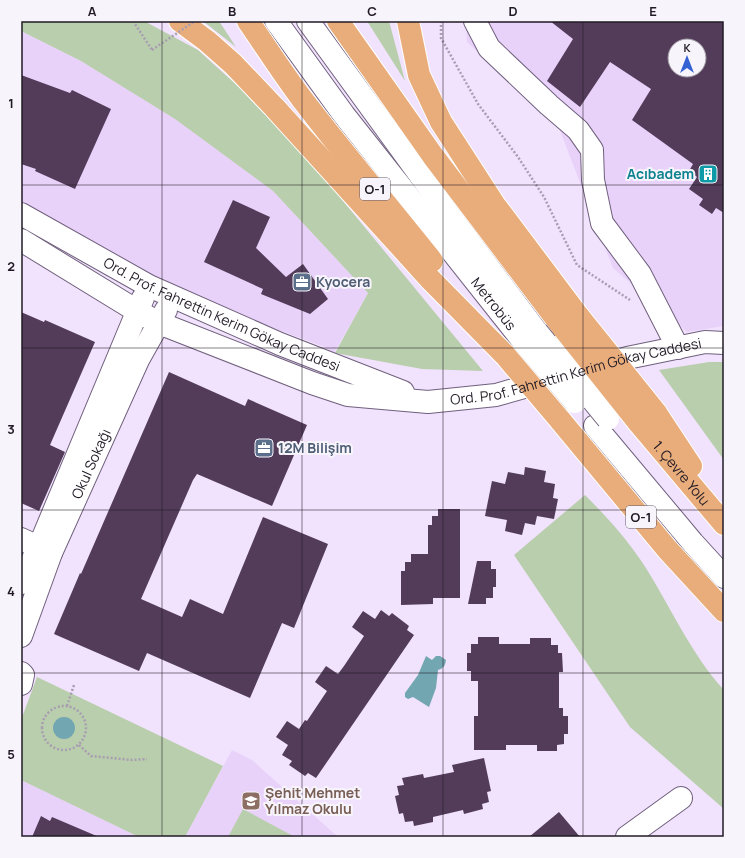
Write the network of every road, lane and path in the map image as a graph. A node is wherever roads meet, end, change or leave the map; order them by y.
1 (133, 21) edge
2 (180, 21) edge
3 (195, 21) edge
4 (248, 21) edge
5 (276, 21) edge
6 (308, 21) edge
7 (338, 21) edge
8 (408, 21) edge
9 (441, 21) edge
10 (475, 21) edge
11 (21, 214) edge
12 (21, 240) edge
13 (149, 286) junction
14 (173, 296) junction
15 (632, 302) dead end
16 (137, 311) junction
17 (159, 323) junction
18 (571, 323) junction
19 (530, 336) junction
20 (724, 343) edge
21 (678, 348) junction
22 (505, 355) junction
23 (428, 402) junction
24 (647, 418) junction
25 (601, 422) junction
26 (724, 516) edge
27 (724, 524) edge
28 (37, 546) edge
29 (724, 558) edge
30 (724, 577) edge
31 (21, 583) edge
32 (724, 611) edge
33 (21, 636) edge
34 (21, 673) edge
35 (21, 684) edge
36 (74, 685) dead end
37 (67, 706) junction
38 (79, 745) junction
39 (147, 759) dead end
40 (681, 798) dead end
41 (627, 837) edge

1 - 3 path, bridge
2 - 22 highway
4 - 22 highway, O-1
5 - 19 street, Metrobüs
6 - 19 street, Metrobüs
7 - 18 highway
8 - 18 highway
9 - 15 path
10 - 21 street
11 - 13 street, Ord. Prof. Fahrettin Kerim Gökay Caddesi
12 - 16 street, Ord. Prof. Fahrettin Kerim Gökay Caddesi
13 - 14 street, Ord. Prof. Fahrettin Kerim Gökay Caddesi
13 - 16 street
14 - 17 street, Okul Sokağı
14 - 23 street, Ord. Prof. Fahrettin Kerim Gökay Caddesi
16 - 17 street, Ord. Prof. Fahrettin Kerim Gökay Caddesi
16 - 28 street
17 - 23 street, Ord. Prof. Fahrettin Kerim Gökay Caddesi
17 - 28 street, Okul Sokağı
18 - 24 highway, bridge
19 - 25 street, Metrobüs, bridge
20 - 21 street, Ord. Prof. Fahrettin Kerim Gökay Caddesi
21 - 23 street, Ord. Prof. Fahrettin Kerim Gökay Caddesi
22 - 32 highway, O-1, bridge
24 - 26 highway
24 - 27 highway, 1. Çevre Yolu
25 - 29 street, Metrobüs
25 - 30 street, Metrobüs
28 - 31 street
28 - 33 street, Okul Sokağı
34 - 35 street
36 - 37 path
37 - 38 path
37 - 38 path
38 - 39 path
40 - 41 street

